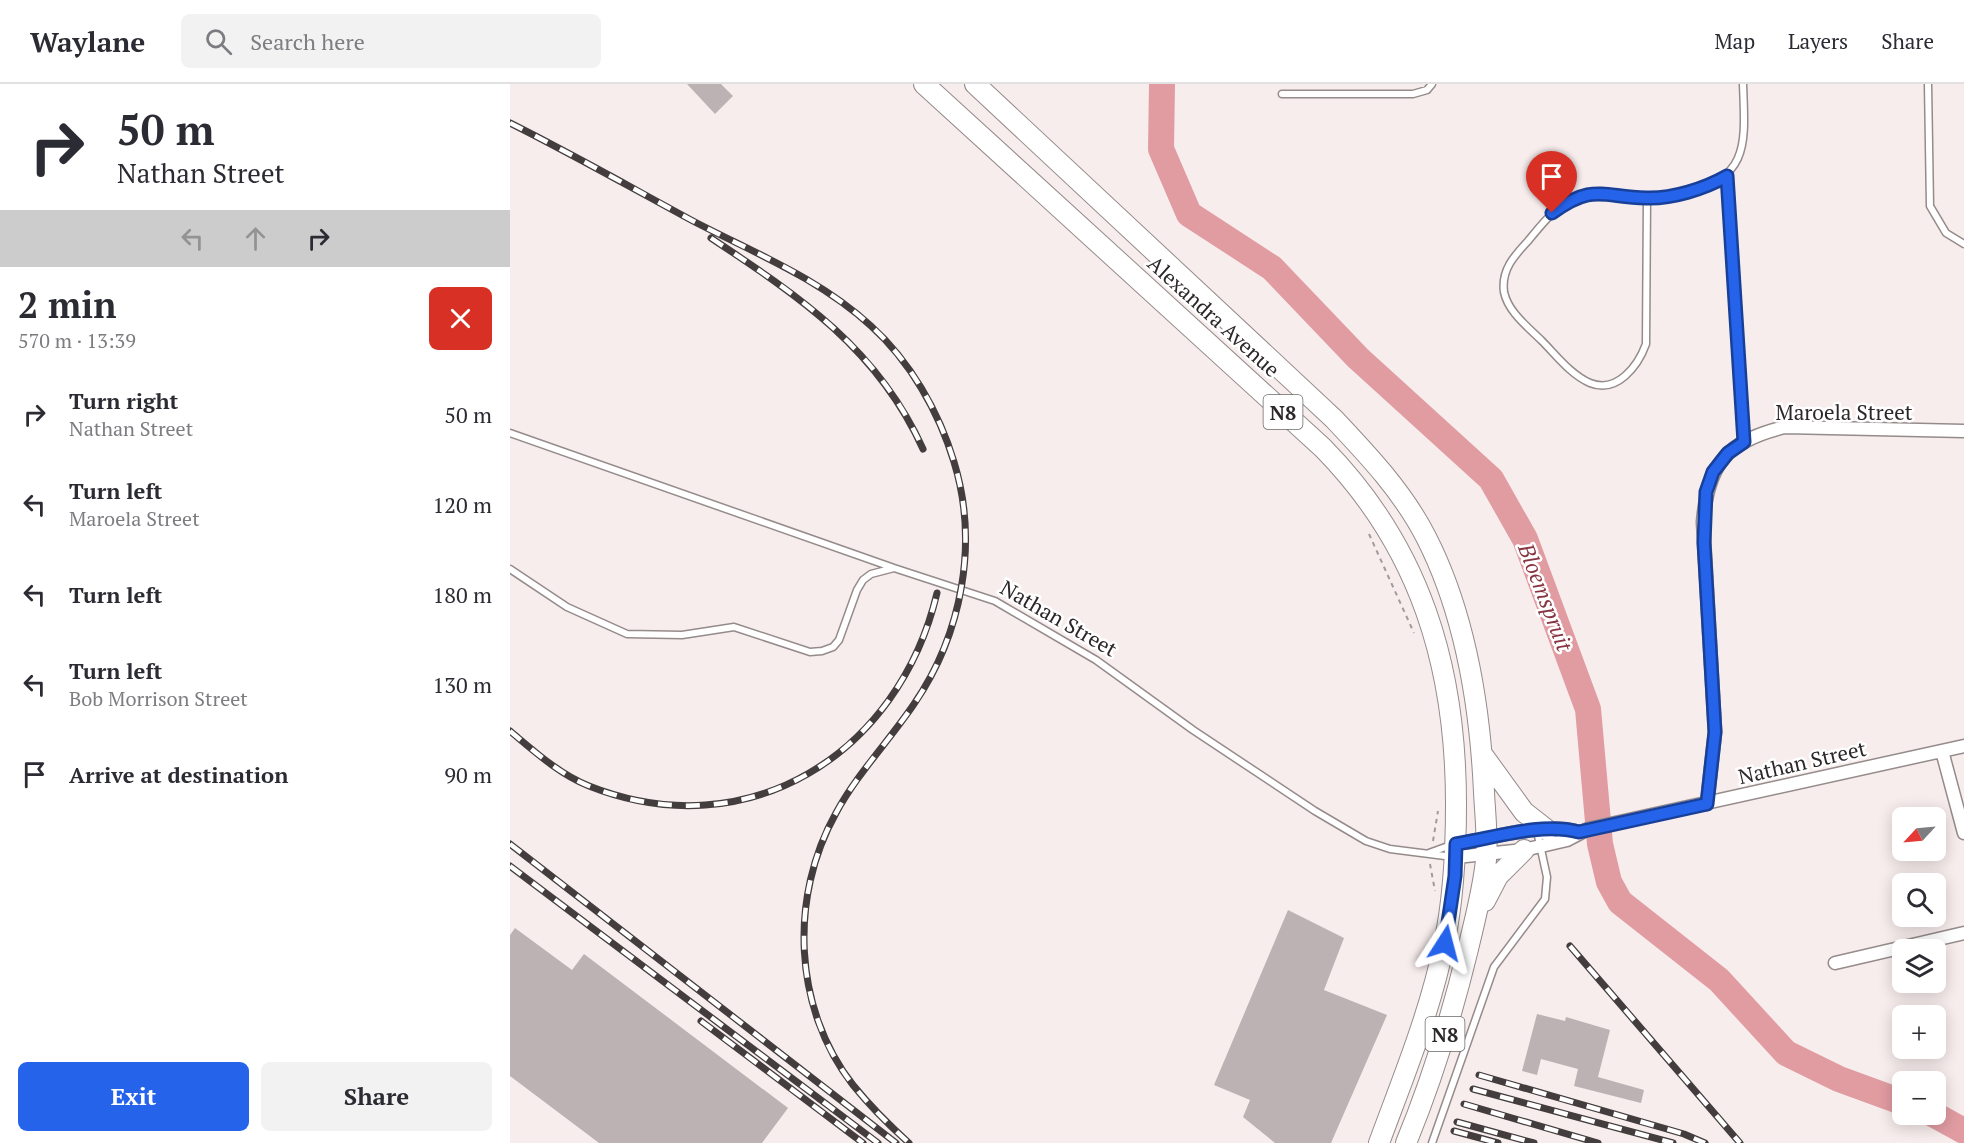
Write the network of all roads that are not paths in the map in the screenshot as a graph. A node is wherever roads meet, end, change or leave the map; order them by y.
1 (924, 84) edge
2 (975, 84) edge
3 (1347, 84) edge
4 (1432, 84) edge
5 (1743, 84) edge
6 (1928, 84) edge
7 (1282, 94) dead end
8 (1347, 94) junction
9 (1727, 176) junction
10 (1647, 198) junction
11 (1964, 244) edge
12 (1964, 431) edge
13 (510, 433) edge
14 (1744, 442) junction
15 (894, 568) junction
16 (510, 569) edge
17 (1964, 746) edge
18 (1941, 751) junction
19 (1482, 754) junction
20 (1707, 804) junction
21 (1583, 831) junction
22 (1964, 833) edge
23 (1537, 839) junction
24 (1487, 847) junction
25 (1456, 851) junction
26 (1429, 853) junction
27 (1474, 922) junction
28 (1964, 933) edge
29 (1835, 963) dead end
30 (1379, 1143) edge
31 (1406, 1143) edge
32 (1432, 1143) edge

1 - 25 highway, Alexandra Avenue / N8
2 - 19 highway, Alexandra Avenue / N8
3 - 8 lane
4 - 8 lane
5 - 9 lane
6 - 11 lane
7 - 8 lane
9 - 10 lane
9 - 14 lane
10 - 10 lane
12 - 14 street, Maroela Street
13 - 15 lane, Nathan Street
14 - 20 street, Maroela Street
15 - 16 lane
15 - 26 lane, Nathan Street
17 - 18 street, Nathan Street
18 - 20 street, Nathan Street
18 - 22 street
19 - 23 highway
19 - 24 highway, Alexandra Avenue / N8
20 - 21 street, Nathan Street
21 - 23 street, Nathan Street
21 - 23 street, Nathan Street
23 - 24 street, Nathan Street
23 - 24 street, Nathan Street
23 - 27 highway
23 - 32 lane
24 - 25 street, Nathan Street
24 - 27 highway, Alexandra Avenue / N8
25 - 26 lane, Nathan Street
25 - 26 lane, Nathan Street
25 - 30 highway, Alexandra Avenue / N8
27 - 31 highway, Alexandra Avenue / N8
28 - 29 street

